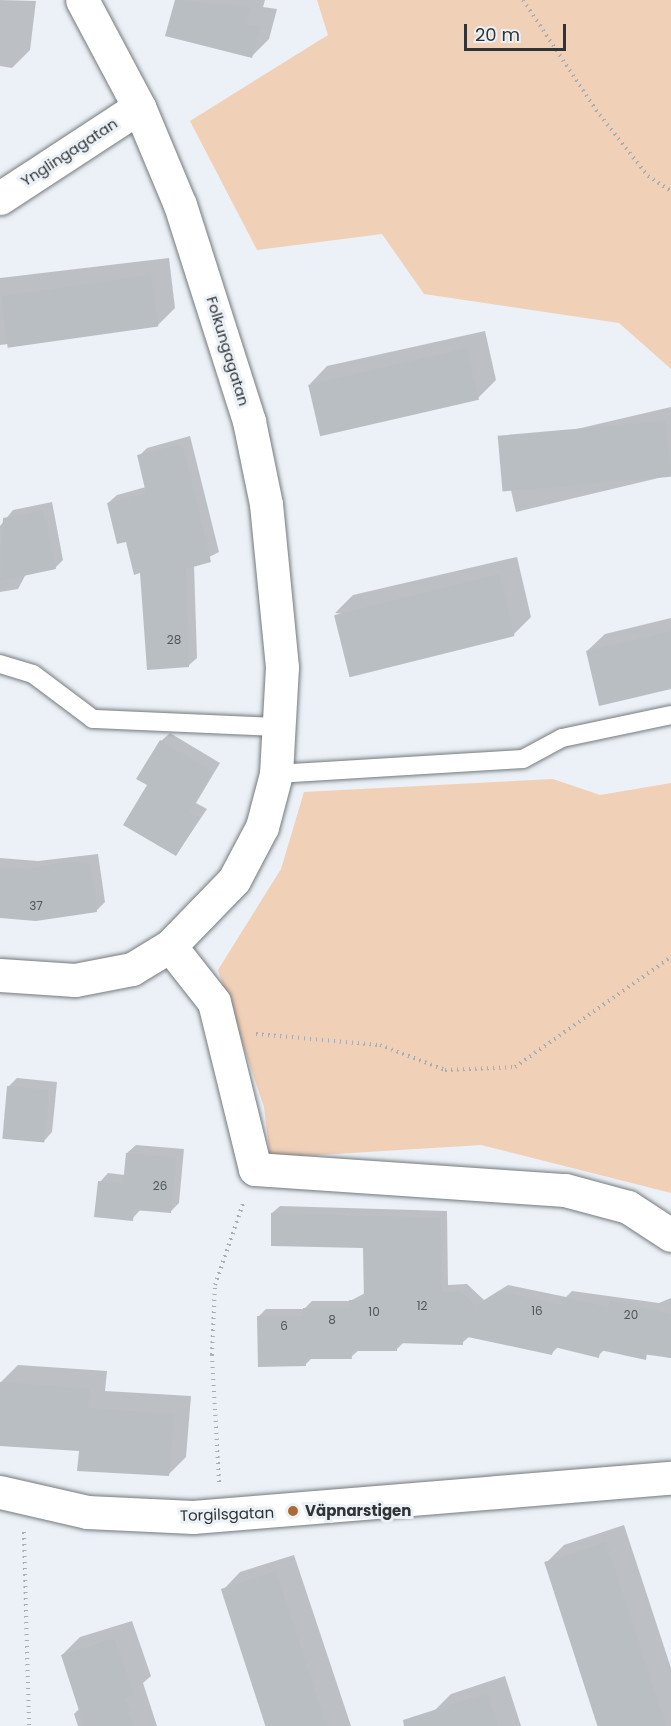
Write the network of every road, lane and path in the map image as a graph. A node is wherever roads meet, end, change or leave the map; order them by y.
1 (82, 0) edge
2 (523, 0) edge
3 (139, 107) junction
4 (671, 191) edge
5 (0, 198) edge
6 (0, 664) edge
7 (671, 715) edge
8 (279, 727) junction
9 (276, 774) junction
10 (170, 945) junction
11 (671, 957) edge
12 (0, 975) edge
13 (223, 1036) junction
14 (255, 1168) junction
15 (671, 1235) edge
16 (671, 1478) edge
17 (12, 1495) edge
18 (220, 1516) junction
19 (29, 1726) edge

1 - 3 street, Folkungagatan
2 - 4 path
3 - 5 street, Ynglingagatan
3 - 8 street, Folkungagatan
6 - 8 lane
7 - 9 lane
8 - 9 street, Folkungagatan
9 - 10 street, Folkungagatan
10 - 12 street, Folkungagatan
10 - 13 street
11 - 13 path
13 - 14 street
14 - 15 street
14 - 18 path
16 - 18 street, Torgilsgatan
17 - 18 street, Torgilsgatan
17 - 19 path

